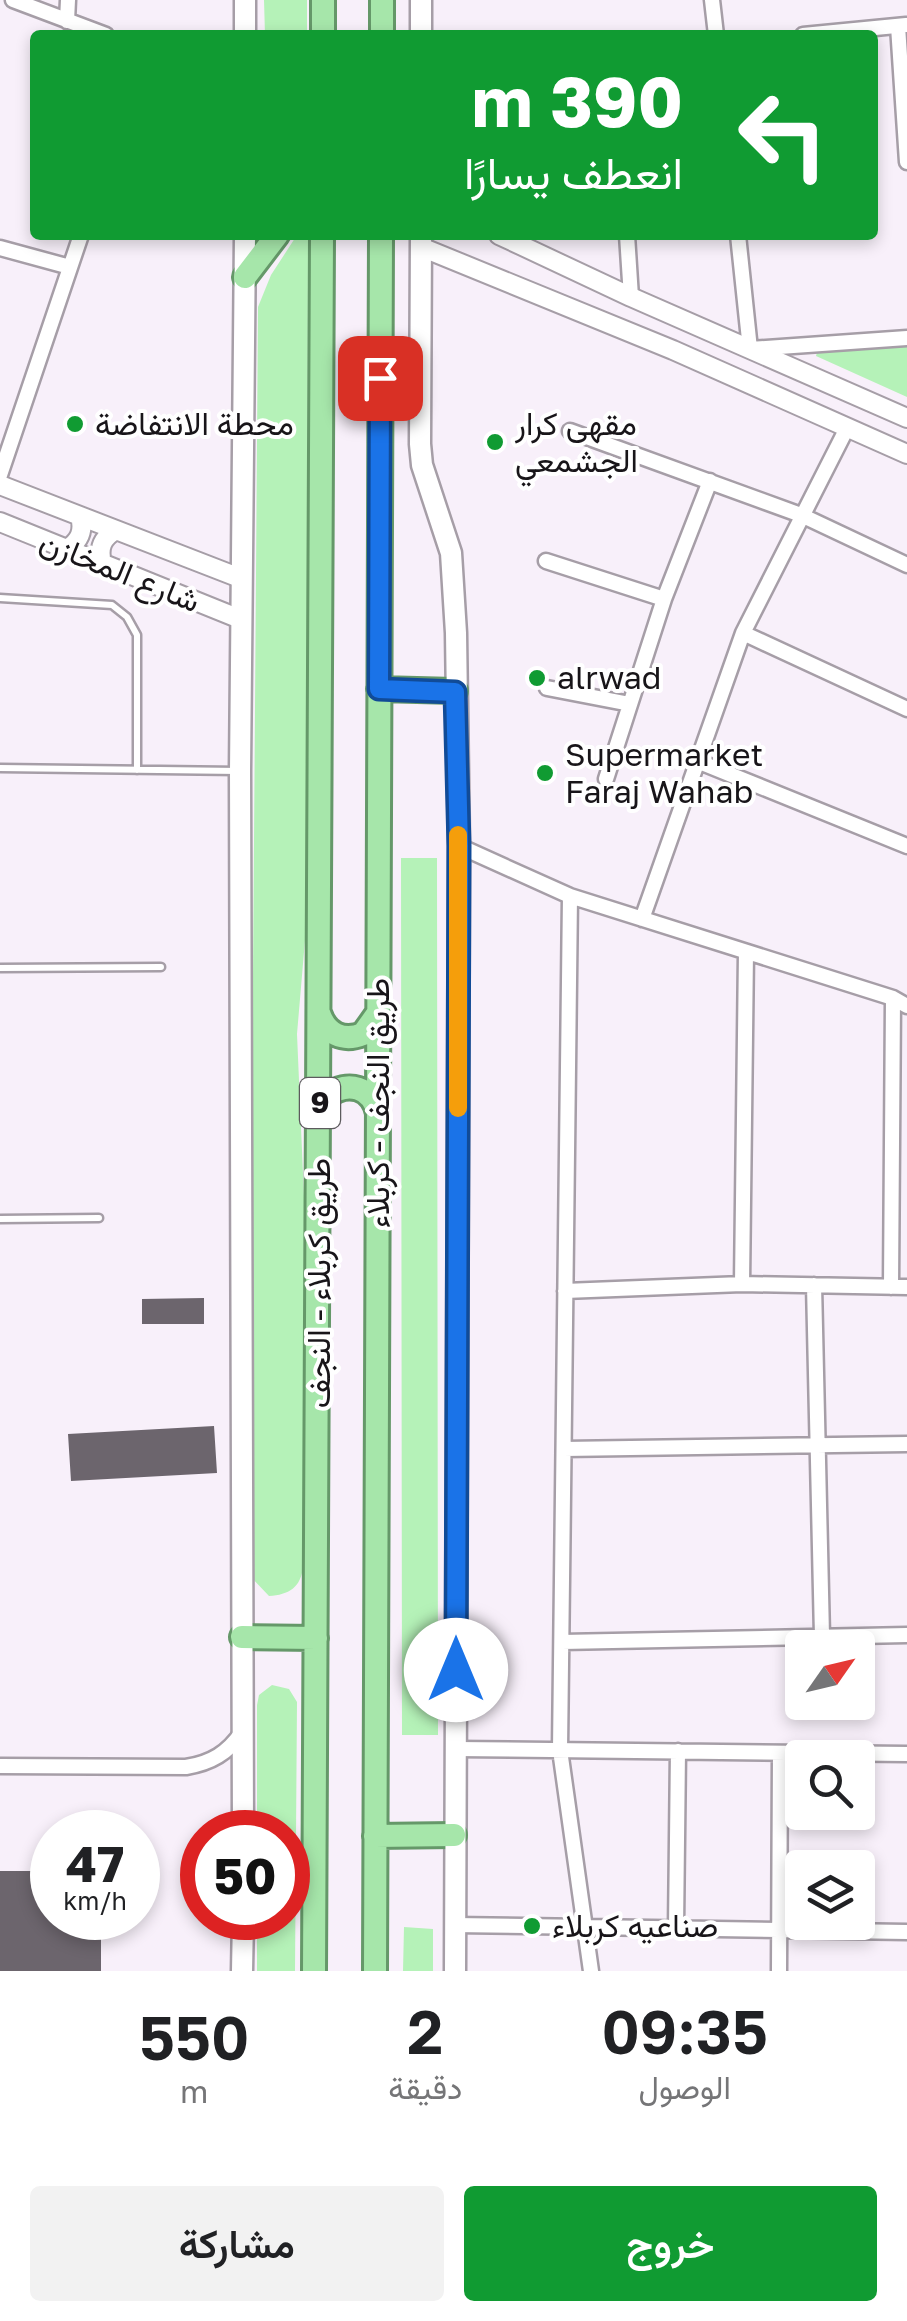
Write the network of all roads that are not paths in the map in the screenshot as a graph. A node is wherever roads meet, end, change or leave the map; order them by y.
1 (13, 0) edge
2 (68, 0) edge
3 (245, 0) edge
4 (324, 0) edge
5 (382, 0) edge
6 (421, 0) edge
7 (712, 0) edge
8 (68, 21) junction
9 (902, 26) edge
10 (92, 30) edge
11 (245, 30) edge
12 (323, 30) edge
13 (382, 30) edge
14 (421, 30) edge
15 (715, 30) edge
16 (858, 30) edge
17 (907, 162) edge
18 (79, 240) edge
19 (245, 240) edge
20 (272, 240) edge
21 (322, 240) edge
22 (381, 240) edge
23 (510, 240) edge
24 (628, 240) edge
25 (739, 240) edge
26 (420, 241) edge
27 (0, 248) edge
28 (70, 267) junction
29 (245, 276) junction
30 (632, 298) junction
31 (907, 338) edge
32 (750, 349) junction
33 (907, 418) edge
34 (847, 428) junction
35 (570, 431) dead end
36 (907, 454) edge
37 (0, 474) edge
38 (710, 481) junction
39 (0, 485) edge
40 (801, 515) junction
41 (80, 516) junction
42 (0, 522) edge
43 (116, 530) junction
44 (67, 549) junction
45 (546, 561) dead end
46 (102, 563) junction
47 (907, 565) edge
48 (240, 578) junction
49 (0, 598) edge
50 (664, 600) junction
51 (240, 620) junction
52 (742, 633) junction
53 (547, 688) dead end
54 (379, 689) junction
55 (455, 692) junction
56 (630, 704) junction
57 (907, 709) edge
58 (698, 762) junction
59 (0, 768) edge
60 (137, 770) junction
61 (240, 771) junction
62 (606, 779) dead end
63 (459, 846) junction
64 (907, 846) edge
65 (570, 896) junction
66 (642, 919) junction
67 (746, 952) junction
68 (162, 966) dead end
69 (0, 968) edge
70 (900, 1002) edge
71 (319, 1009) junction
72 (378, 1014) junction
73 (320, 1115) junction
74 (379, 1116) junction
75 (99, 1218) dead end
76 (0, 1219) edge
77 (742, 1284) junction
78 (814, 1285) junction
79 (899, 1287) edge
80 (566, 1290) junction
81 (818, 1444) junction
82 (907, 1444) edge
83 (564, 1449) junction
84 (822, 1630) edge
85 (907, 1634) edge
86 (875, 1635) edge
87 (242, 1637) junction
88 (785, 1637) edge
89 (316, 1638) junction
90 (562, 1642) junction
91 (243, 1731) junction
92 (456, 1749) junction
93 (560, 1750) junction
94 (678, 1751) junction
95 (780, 1752) junction
96 (907, 1754) edge
97 (0, 1766) edge
98 (243, 1810) edge
99 (454, 1835) junction
100 (375, 1836) junction
101 (454, 1925) junction
102 (584, 1927) junction
103 (676, 1928) junction
104 (778, 1930) junction
105 (907, 1932) edge
106 (242, 1940) edge
107 (242, 1971) edge
108 (314, 1971) edge
109 (375, 1971) edge
110 (454, 1971) edge
111 (591, 1971) edge
112 (778, 1971) edge

1 - 8 street
2 - 8 street
3 - 11 main road
4 - 12 highway
5 - 13 highway
6 - 14 main road
7 - 15 street
8 - 10 street
9 - 16 street
9 - 17 street
18 - 28 street
19 - 29 main road
20 - 29 highway
21 - 71 highway, طريق كربلاء - النجف / 9
22 - 54 highway, طريق النجف - كربلاء / 9
23 - 30 street
24 - 30 street
25 - 32 street
26 - 34 street
26 - 55 main road
27 - 28 street
28 - 37 street
29 - 48 main road
30 - 32 street
31 - 32 street
32 - 33 street
34 - 36 street
34 - 40 street
35 - 38 street
38 - 40 street
38 - 50 street
39 - 41 street, شارع المخازن
40 - 47 street
40 - 52 street
41 - 43 street, شارع المخازن
41 - 44 street
42 - 44 street, شارع المخازن
43 - 46 street
43 - 48 street, شارع المخازن
44 - 46 street, شارع المخازن
45 - 50 street
46 - 51 street, شارع المخازن
48 - 51 main road
49 - 60 lane
50 - 56 street
51 - 61 main road
52 - 57 street
52 - 58 street
53 - 56 street
54 - 55 highway
54 - 72 highway, طريق النجف - كربلاء / 9
55 - 63 main road
56 - 62 street
58 - 64 street
58 - 66 street
59 - 60 lane
60 - 61 lane
61 - 87 main road
63 - 65 street
63 - 92 main road
65 - 66 street
65 - 80 street
66 - 67 street
67 - 70 street
67 - 77 street
68 - 69 lane
70 - 79 street
71 - 72 highway
71 - 73 highway, طريق كربلاء - النجف / 9
72 - 74 highway, طريق النجف - كربلاء / 9
73 - 74 highway
73 - 89 highway, طريق كربلاء - النجف / 9
74 - 100 highway, طريق النجف - كربلاء / 9
75 - 76 lane
77 - 78 street
77 - 80 street
78 - 79 street
78 - 81 street
80 - 83 street
81 - 82 street
81 - 83 street
81 - 84 street
83 - 90 street
85 - 86 street
87 - 89 highway
87 - 91 main road
88 - 90 street
89 - 108 highway, طريق كربلاء - النجف / 9
90 - 93 street
91 - 97 street
91 - 98 main road
92 - 93 street
92 - 99 main road
93 - 94 street
93 - 102 street
94 - 95 street
94 - 103 street
95 - 96 street
95 - 104 street
99 - 100 highway
99 - 101 main road
100 - 109 highway, طريق النجف - كربلاء / 9
101 - 102 street
101 - 110 main road
102 - 103 street
102 - 111 street
103 - 104 street
104 - 105 street
104 - 112 street
106 - 107 main road

